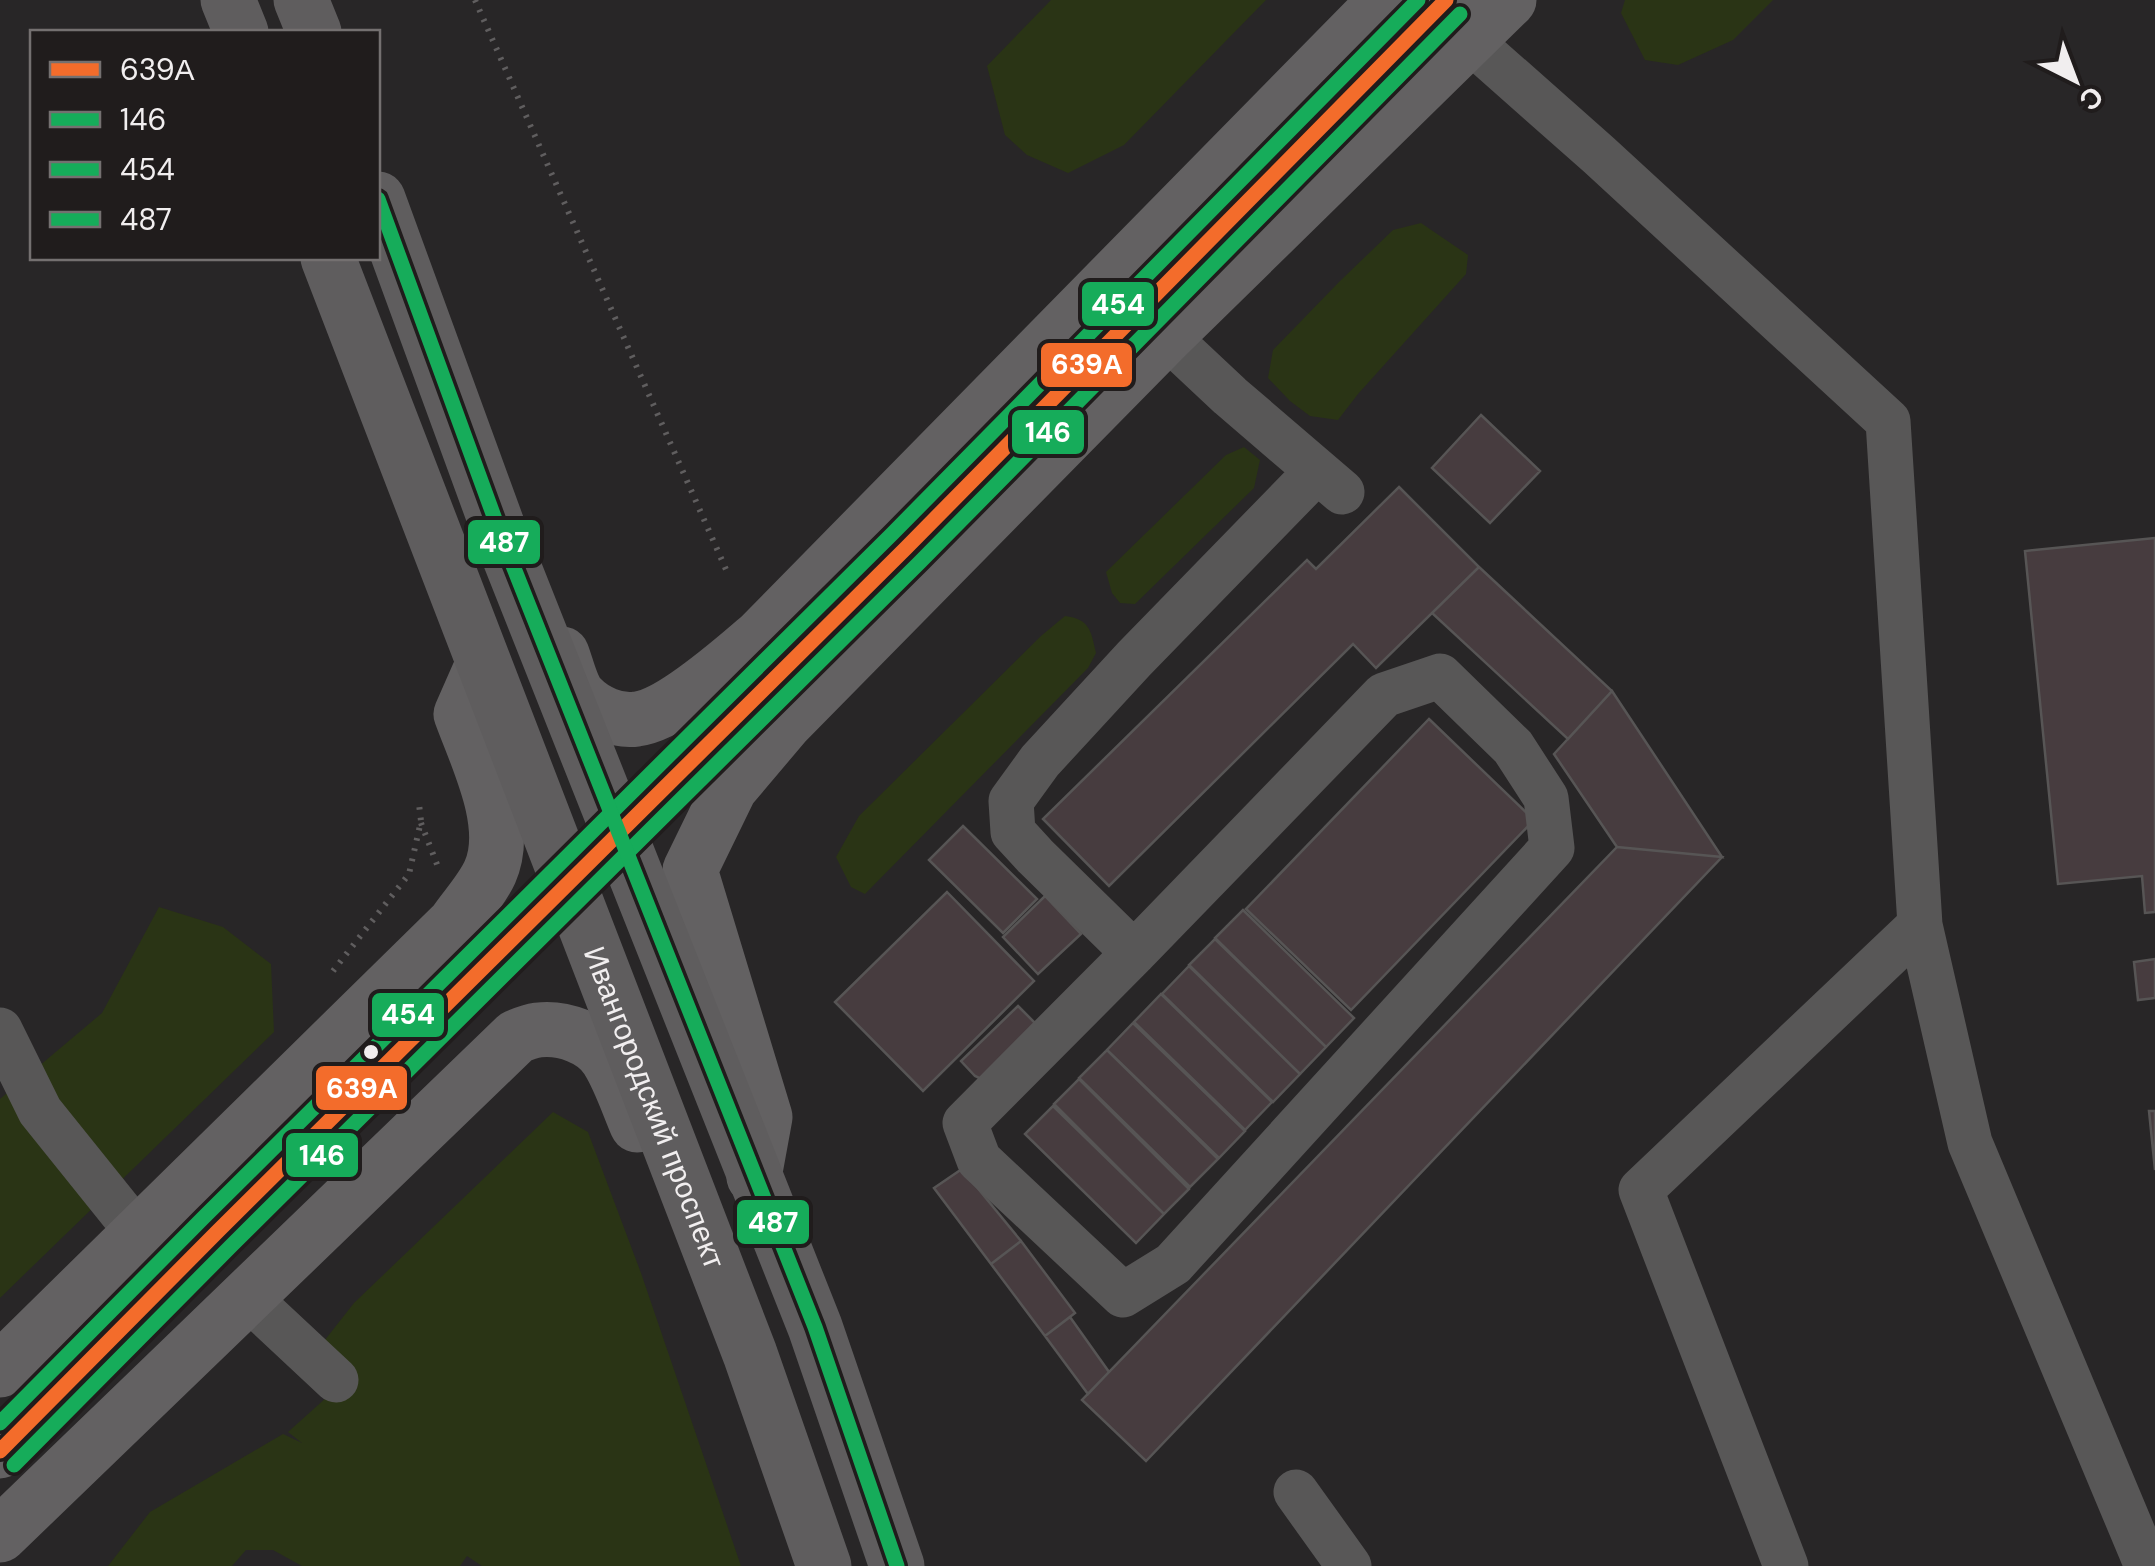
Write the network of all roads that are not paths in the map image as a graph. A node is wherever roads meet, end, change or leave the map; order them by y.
1 (228, 0) edge
2 (302, 0) edge
3 (1386, 0) edge
4 (1509, 0) edge
5 (1458, 20) edge
6 (239, 30) edge
7 (313, 30) edge
8 (380, 204) edge
9 (329, 260) edge
10 (1166, 336) junction
11 (500, 533) junction
12 (483, 664) junction
13 (1920, 925) junction
14 (1134, 953) junction
15 (3, 1045) edge
16 (754, 1177) junction
17 (698, 1223) junction
18 (138, 1233) junction
19 (246, 1296) junction
20 (0, 1370) edge
21 (336, 1380) dead end
22 (0, 1451) edge
23 (1296, 1492) dead end
24 (0, 1535) edge
25 (824, 1566) edge
26 (897, 1566) edge
27 (1349, 1566) edge
28 (1786, 1566) edge
29 (2147, 1566) edge

1 - 6 highway
2 - 7 highway
3 - 11 main road
4 - 5 main road
5 - 10 main road
5 - 13 lane
5 - 22 main road, bridge
8 - 11 highway
9 - 12 highway, Ивангородский проспект
10 - 14 lane
10 - 16 main road
11 - 16 highway
12 - 17 highway, Ивангородский проспект
12 - 18 main road
13 - 28 lane
13 - 29 lane
14 - 14 lane
15 - 18 lane
16 - 26 highway
17 - 19 main road
17 - 25 highway, Ивангородский проспект
18 - 20 main road
19 - 21 lane
19 - 24 main road
23 - 27 lane

